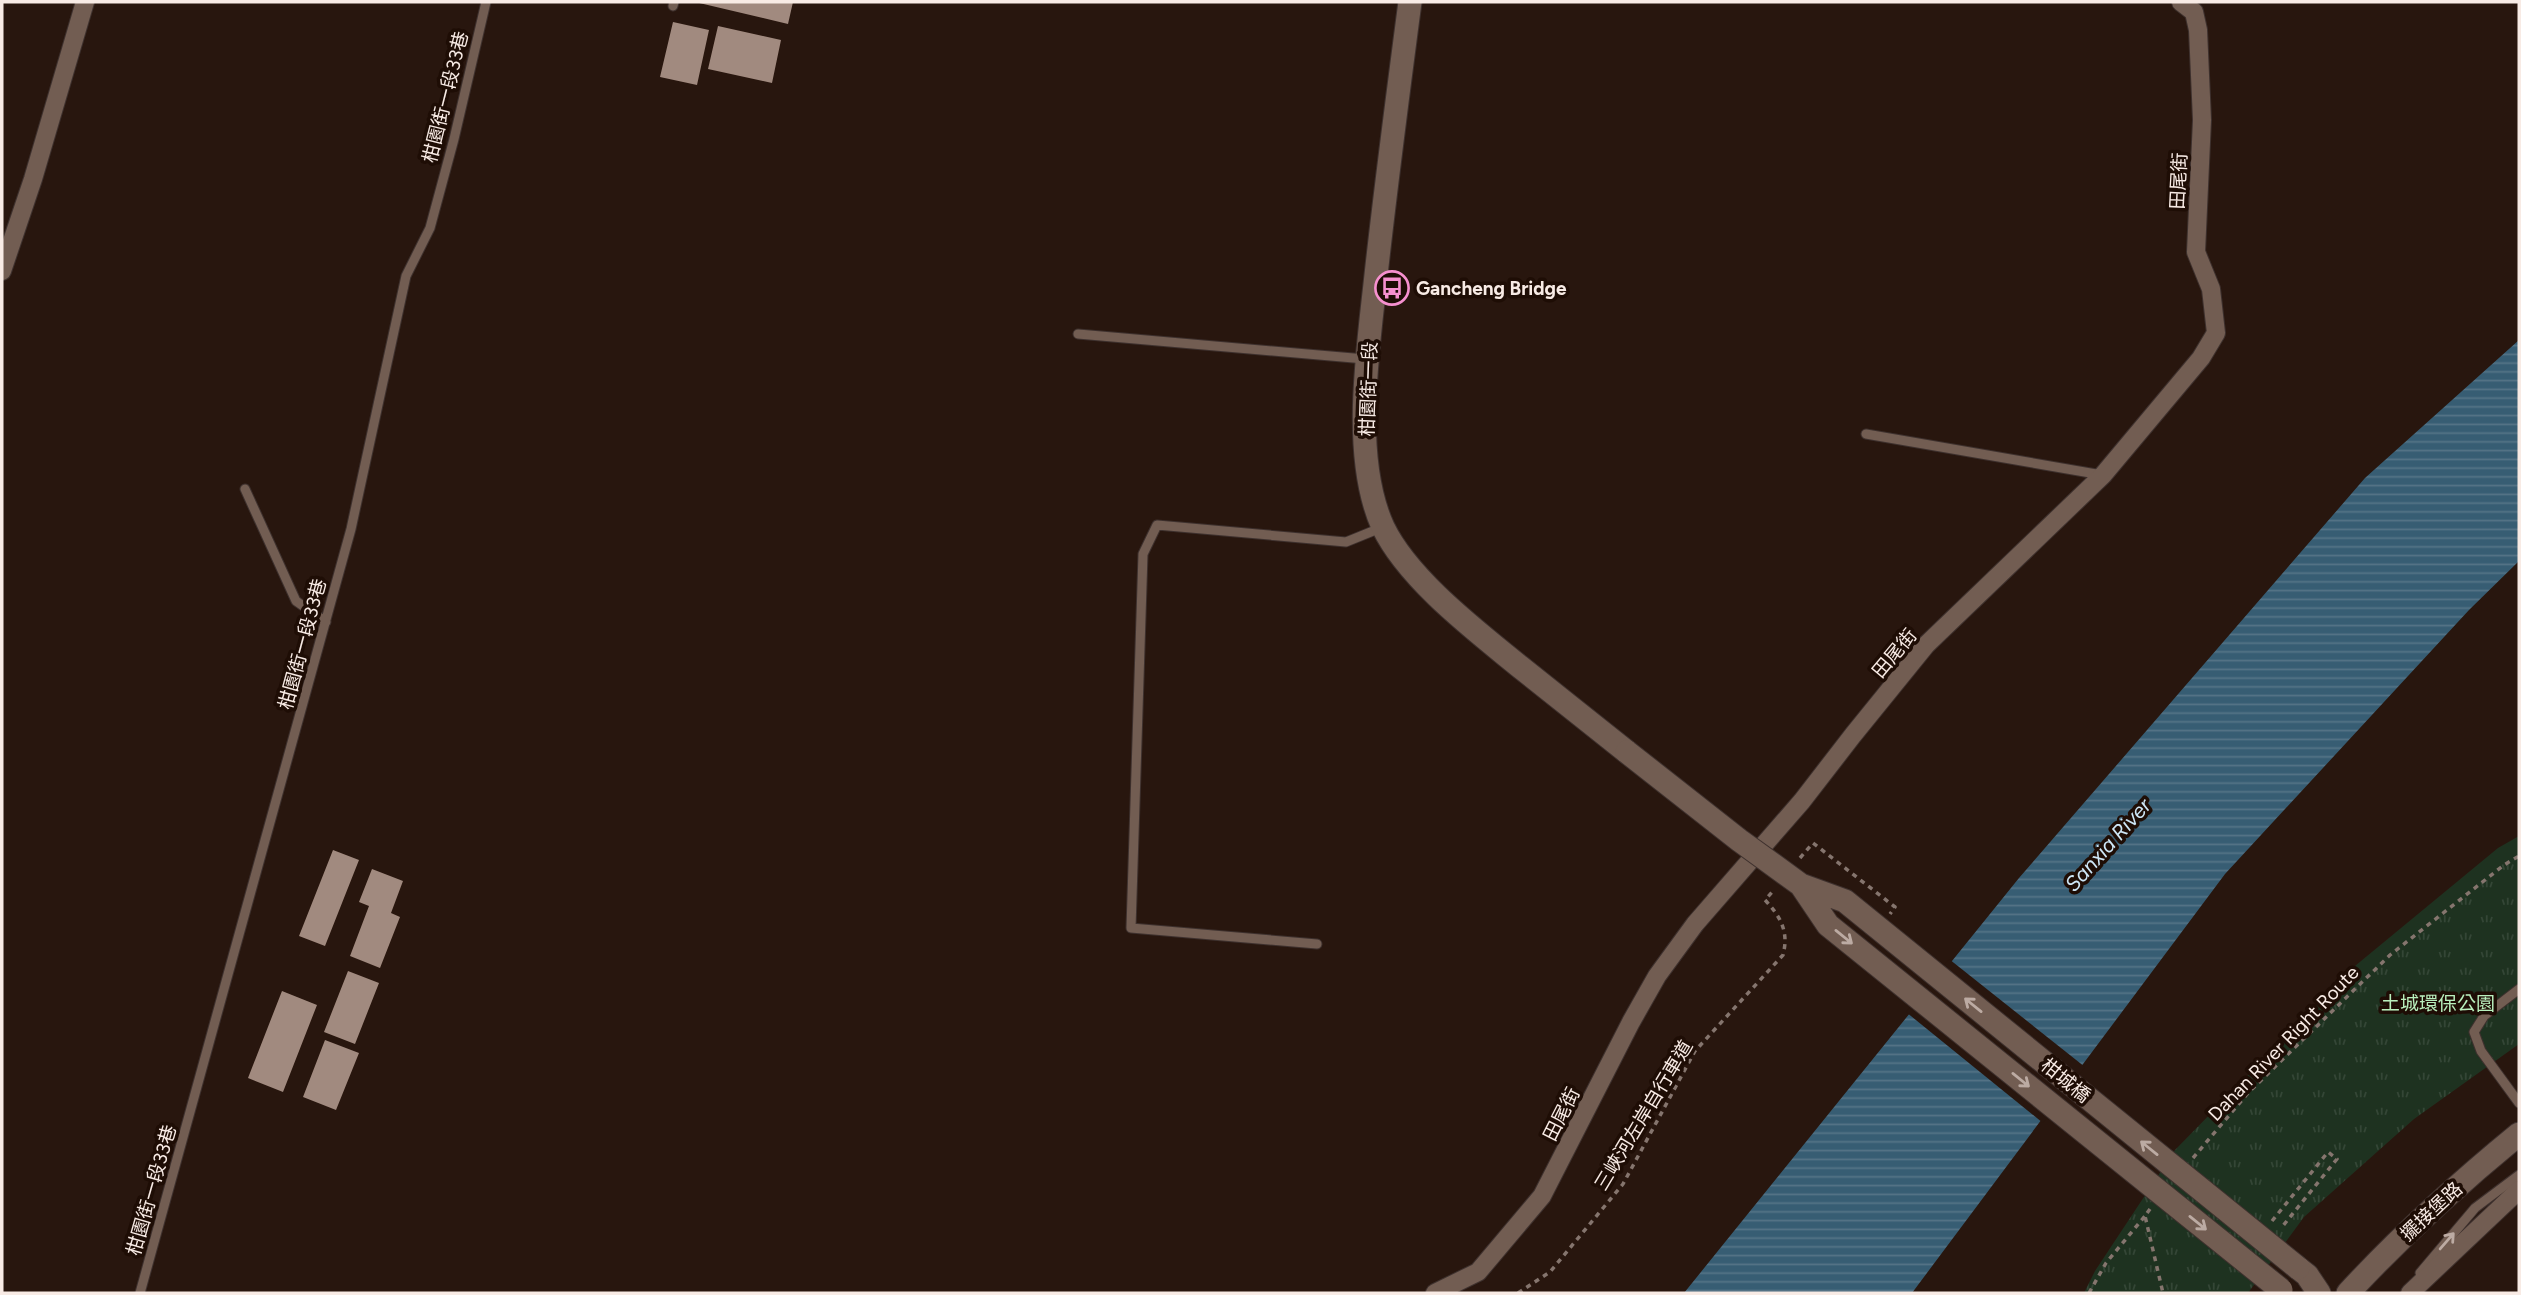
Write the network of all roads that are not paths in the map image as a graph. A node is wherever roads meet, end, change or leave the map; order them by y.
1 (85, 2) edge
2 (486, 2) edge
3 (1410, 2) edge
4 (2181, 2) edge
5 (2, 271) edge
6 (1078, 334) dead end
7 (1367, 360) junction
8 (1866, 434) dead end
9 (2103, 475) junction
10 (244, 489) dead end
11 (1383, 527) junction
12 (327, 622) junction
13 (1627, 752) joint
14 (1801, 885) junction
15 (1317, 944) dead end
16 (2519, 989) edge
17 (2519, 1103) edge
18 (2519, 1134) edge
19 (2519, 1175) edge
20 (2519, 1190) edge
21 (1478, 1272) junction
22 (2283, 1292) edge
23 (140, 1293) edge
24 (1435, 1293) edge
25 (1463, 1293) edge
26 (2319, 1293) edge
27 (2348, 1293) edge
28 (2403, 1293) edge
29 (2410, 1293) edge

1 - 5 street
2 - 12 lane, 柑園街一段33巷
3 - 7 street, 柑園街一段
4 - 9 street, 田尾街
6 - 7 lane
7 - 11 street, 柑園街一段
8 - 9 lane
9 - 21 street, 田尾街
10 - 12 lane
11 - 13 street, 柑園街一段
11 - 15 lane
12 - 23 lane, 柑園街一段33巷
13 - 14 street, 柑城橋, bridge
14 -> 22 street, 柑城橋, bridge
26 -> 14 street, 柑城橋, bridge
16 - 17 lane
18 - 27 street, 擺接堡路
28 -> 19 lane
20 - 29 street
21 - 24 street, 田尾街
21 - 25 street

